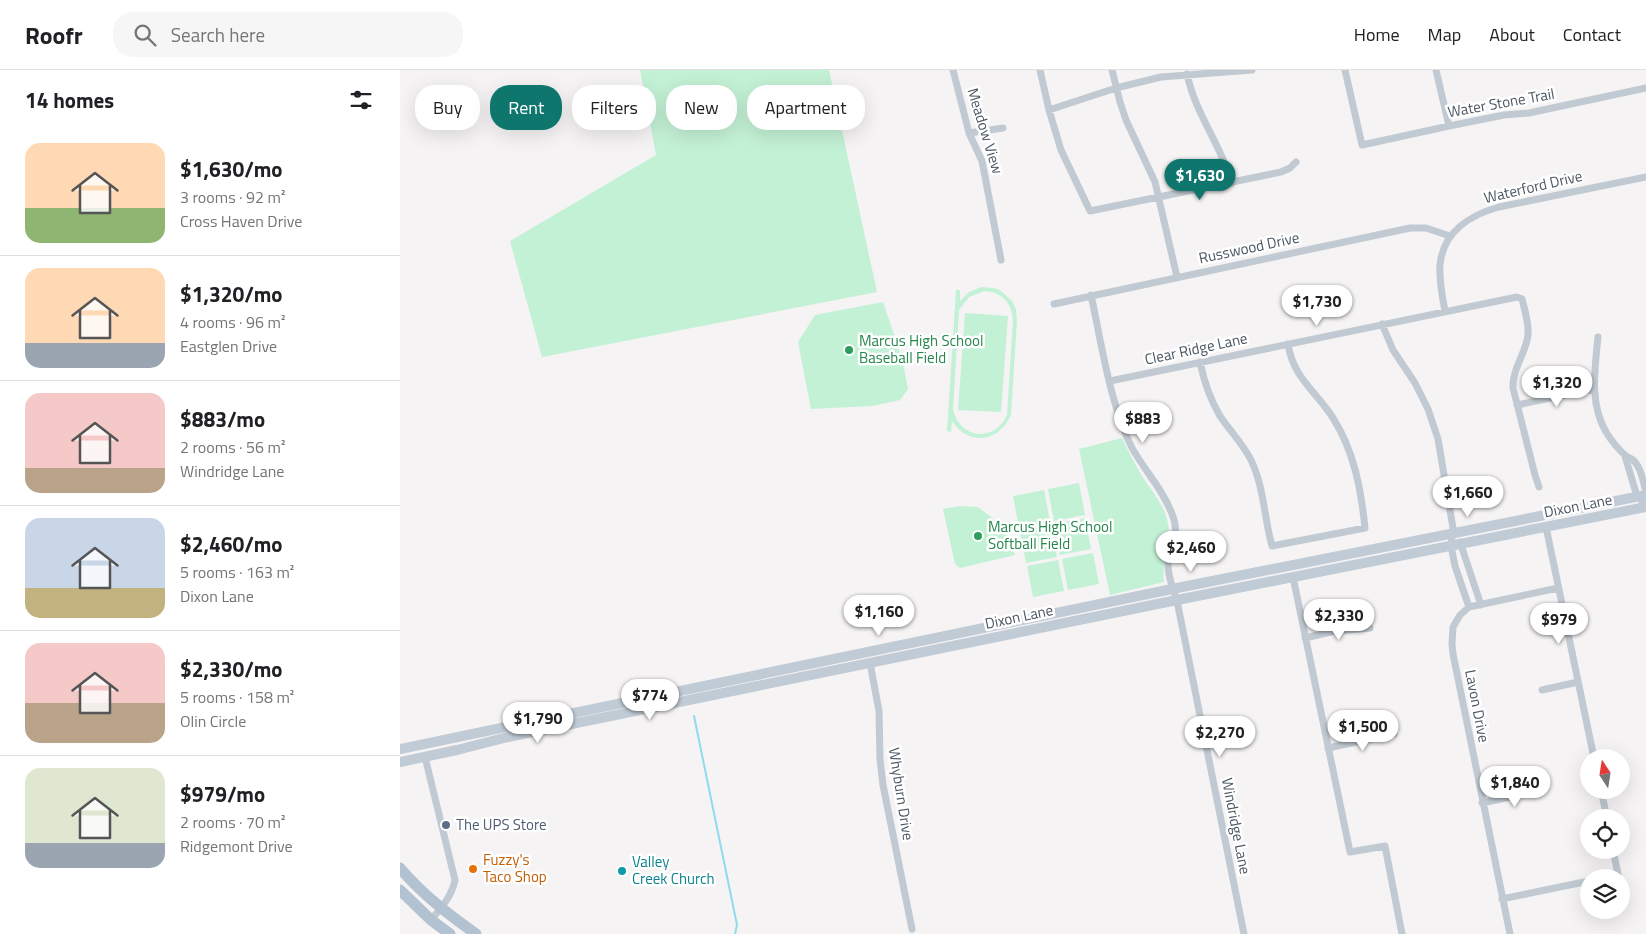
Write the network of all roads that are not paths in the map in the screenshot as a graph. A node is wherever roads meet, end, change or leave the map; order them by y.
1 (953, 70) edge
2 (1040, 70) edge
3 (1112, 70) edge
4 (1252, 70) edge
5 (1345, 70) edge
6 (1436, 70) edge
7 (1187, 74) junction
8 (1116, 88) junction
9 (1646, 88) edge
10 (1048, 110) junction
11 (1448, 126) junction
12 (1003, 128) dead end
13 (969, 133) junction
14 (1296, 162) dead end
15 (1646, 177) edge
16 (1232, 183) junction
17 (1160, 198) junction
18 (1450, 236) junction
19 (1001, 260) dead end
20 (1177, 277) junction
21 (1091, 295) junction
22 (1054, 304) dead end
23 (1445, 311) junction
24 (1382, 324) junction
25 (1598, 337) dead end
26 (1288, 344) junction
27 (1200, 362) junction
28 (1110, 381) junction
29 (1594, 389) junction
30 (1517, 405) junction
31 (1625, 456) junction
32 (1539, 487) dead end
33 (1643, 495) edge
34 (1646, 507) edge
35 (1546, 527) junction
36 (1454, 534) junction
37 (1462, 544) junction
38 (1451, 546) junction
39 (1293, 577) junction
40 (1558, 588) junction
41 (1172, 589) junction
42 (1177, 600) junction
43 (1481, 605) junction
44 (1469, 607) junction
45 (1370, 628) dead end
46 (1305, 638) junction
47 (870, 663) junction
48 (759, 680) junction
49 (1578, 682) junction
50 (1542, 690) dead end
51 (558, 716) junction
52 (562, 726) junction
53 (1394, 734) dead end
54 (422, 744) junction
55 (1328, 748) junction
56 (400, 749) edge
57 (1592, 749) edge
58 (425, 757) junction
59 (400, 762) edge
60 (1543, 790) dead end
61 (1482, 803) junction
62 (400, 868) edge
63 (1580, 883) edge
64 (400, 890) edge
65 (1502, 899) junction
66 (441, 909) junction
67 (430, 920) junction
68 (912, 929) dead end
69 (450, 934) edge
70 (476, 934) edge
71 (1244, 934) edge
72 (1402, 934) edge
73 (1510, 934) edge

1 - 13 street, Meadow View
2 - 10 street
3 - 8 street
4 - 7 street
5 - 11 street, Water Stone Trail
6 - 11 street
7 - 8 street
7 - 16 street
8 - 10 street
8 - 17 street
9 - 11 street, Water Stone Trail
10 - 17 street
12 - 13 street
13 - 19 street, Meadow View
14 - 16 street
15 - 18 street, Waterford Drive
16 - 17 street
17 - 20 street
18 - 20 street, Russwood Drive
18 - 23 street, Waterford Drive
20 - 21 street, Russwood Drive
21 - 22 street, Russwood Drive
21 - 28 street, Windridge Lane
23 - 24 street, Clear Ridge Lane
23 - 30 street, Clear Ridge Lane
24 - 26 street, Clear Ridge Lane
24 - 36 street
25 - 29 street
26 - 27 street, Clear Ridge Lane
26 - 27 street
27 - 28 street, Clear Ridge Lane
28 - 41 street, Windridge Lane
29 - 30 street
29 - 31 street
30 - 32 street
31 - 33 street
31 - 33 street
33 - 34 street
33 - 36 main road, Dixon Lane
34 - 35 main road, Dixon Lane
35 - 37 main road, Dixon Lane
35 - 40 street
36 - 37 street
36 - 38 street
36 - 41 main road, Dixon Lane
37 - 38 main road, Dixon Lane
37 - 43 street
38 - 39 main road, Dixon Lane
38 - 44 street
39 - 42 main road, Dixon Lane
39 - 46 street
40 - 43 street
40 - 49 street
41 - 42 street, Windridge Lane
41 - 48 main road, Dixon Lane
42 - 47 main road, Dixon Lane
42 - 71 street, Windridge Lane
43 - 44 street
44 - 61 street, Lavon Drive
45 - 46 street
46 - 55 street
47 - 48 main road, Dixon Lane
47 - 68 street, Whyburn Drive
48 - 51 main road, Dixon Lane
48 - 52 main road, Dixon Lane
49 - 50 street
49 - 57 street
51 - 52 main road
51 - 54 main road, Dixon Lane
52 - 58 main road, Dixon Lane
53 - 55 street
54 - 56 main road, Dixon Lane
54 - 58 main road
55 - 72 street
58 - 59 main road, Dixon Lane
58 - 66 street
60 - 61 street
61 - 65 street, Lavon Drive
62 - 66 main road
63 - 65 street
64 - 67 main road
65 - 73 street, Lavon Drive
66 - 67 street
66 - 70 main road
67 - 69 main road

